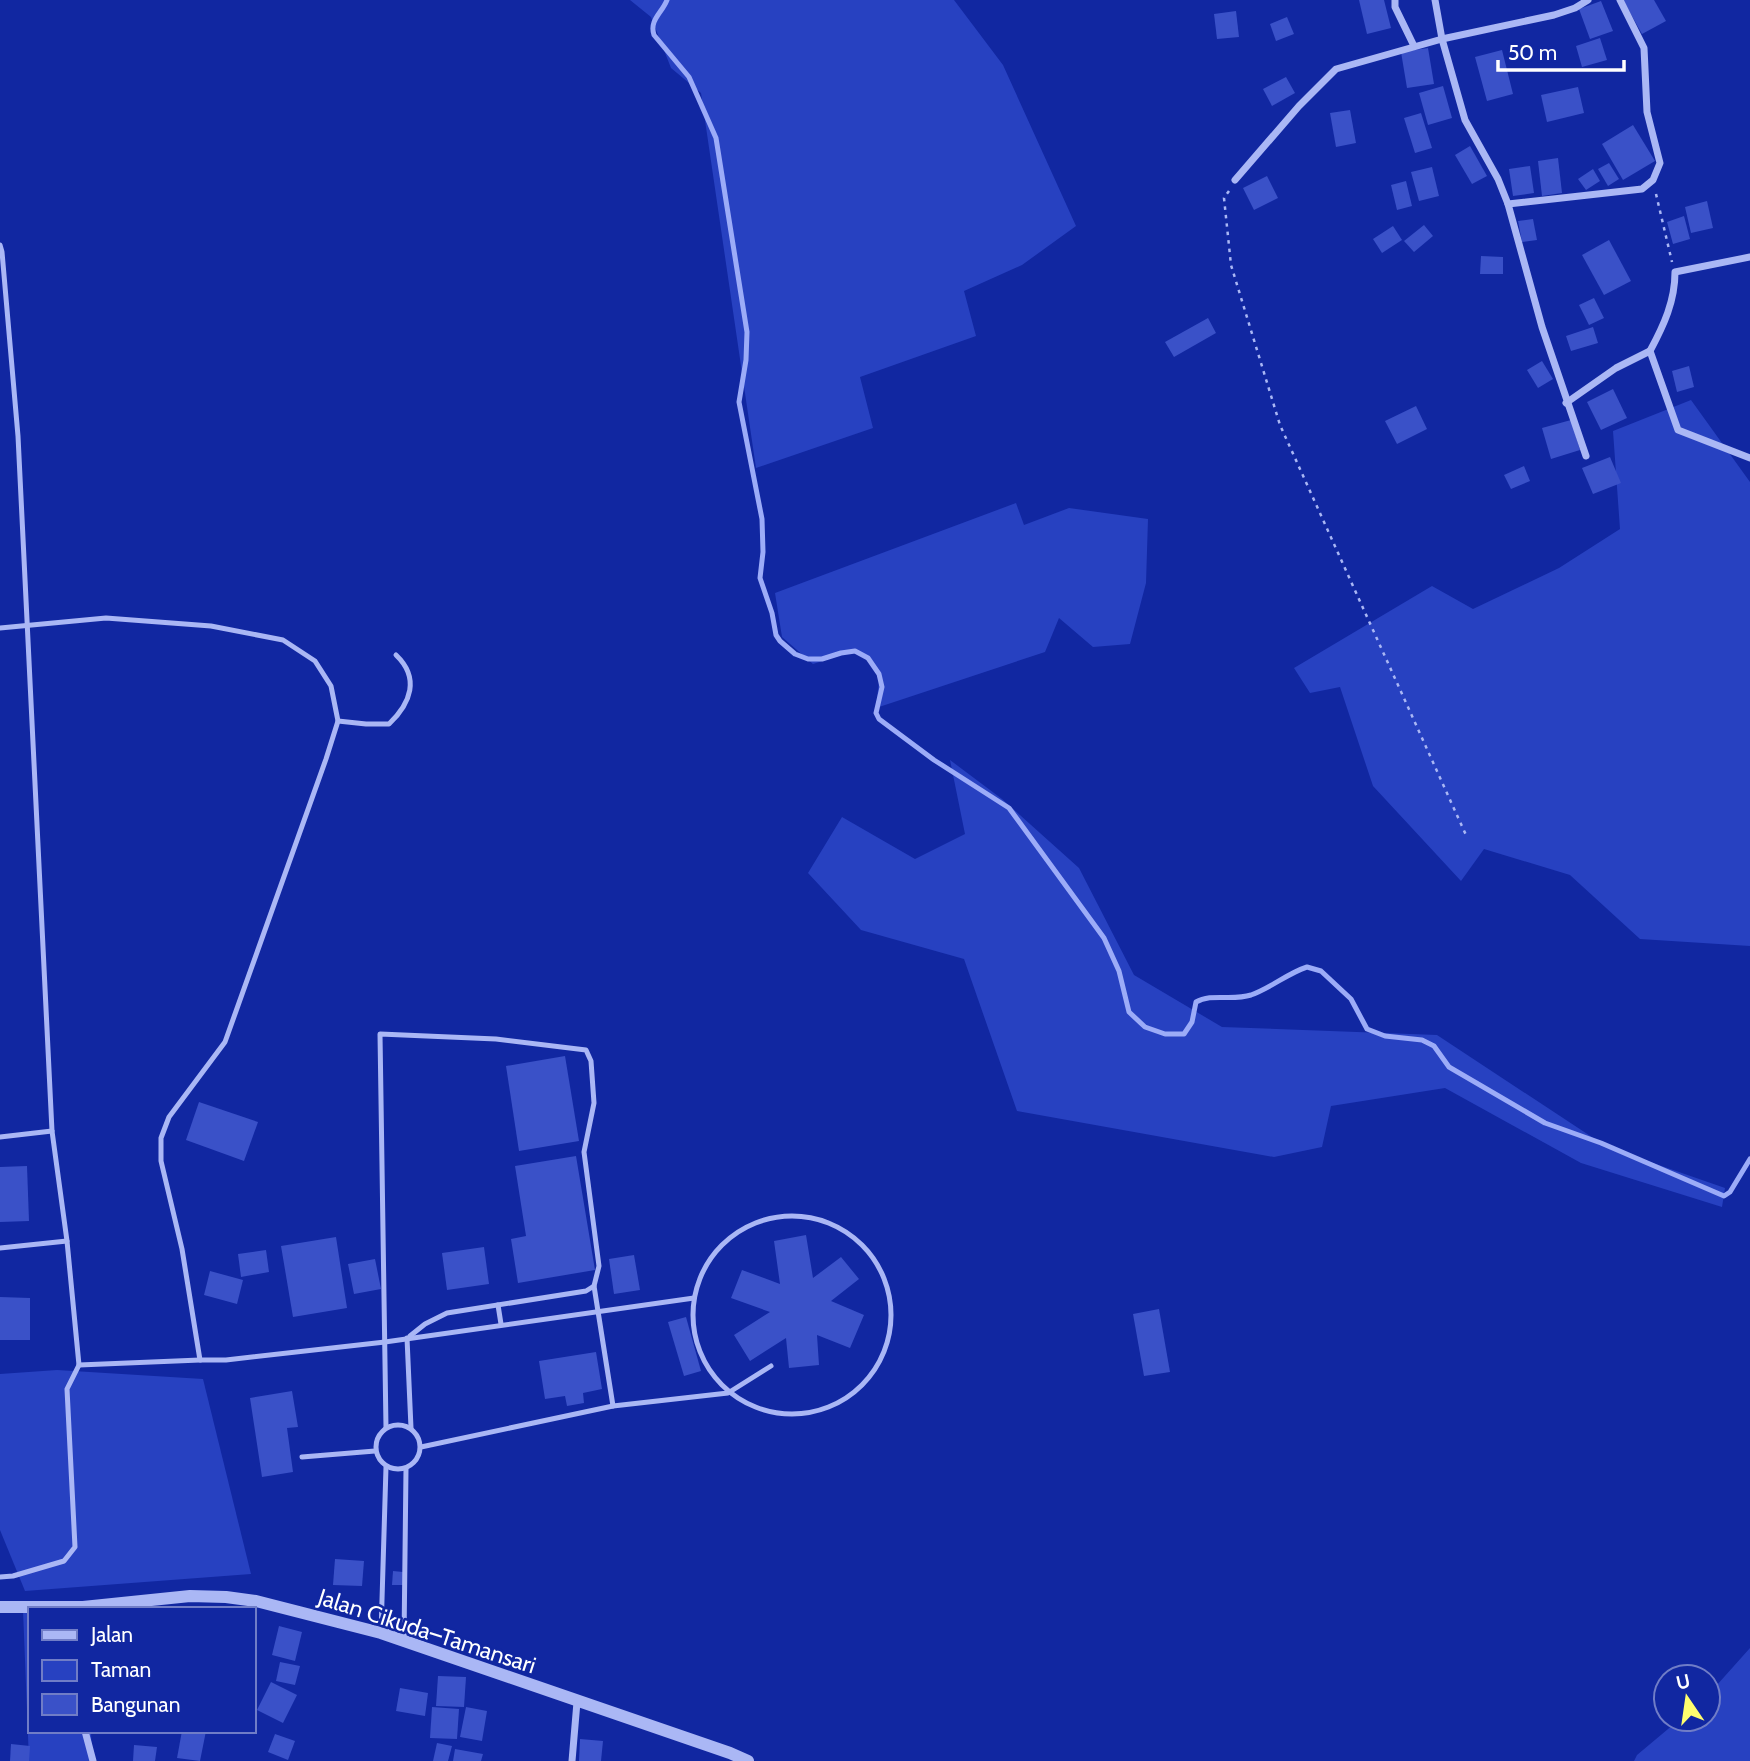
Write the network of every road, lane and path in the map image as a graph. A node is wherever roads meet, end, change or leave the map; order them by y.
1 (1395, 0) edge
2 (1435, 0) edge
3 (1588, 0) edge
4 (1620, 0) edge
5 (1442, 39) junction
6 (1414, 46) junction
7 (1235, 180) joint
8 (1653, 180) junction
9 (1508, 204) junction
10 (0, 245) edge
11 (1750, 257) edge
12 (1675, 272) junction
13 (1650, 351) junction
14 (1566, 403) junction
15 (1586, 456) dead end
16 (1750, 458) edge
17 (28, 626) junction
18 (0, 628) edge
19 (396, 655) dead end
20 (338, 721) junction
21 (1466, 835) dead end
22 (52, 1132) junction
23 (0, 1137) edge
24 (67, 1241) junction
25 (0, 1248) edge
26 (594, 1286) junction
27 (694, 1297) junction
28 (498, 1305) junction
29 (597, 1311) junction
30 (500, 1324) junction
31 (407, 1338) junction
32 (385, 1342) junction
33 (200, 1360) junction
34 (79, 1365) junction
35 (771, 1366) dead end
36 (728, 1393) junction
37 (613, 1406) junction
38 (386, 1428) junction
39 (411, 1428) junction
40 (421, 1447) junction
41 (375, 1451) junction
42 (302, 1457) dead end
43 (386, 1467) junction
44 (406, 1469) junction
45 (0, 1577) edge
46 (0, 1607) edge
47 (28, 1607) edge
48 (92, 1607) edge
49 (381, 1633) junction
50 (404, 1640) junction
51 (577, 1702) junction
52 (86, 1733) edge
53 (93, 1761) edge
54 (572, 1761) edge
55 (748, 1761) edge

1 - 6 street
2 - 5 street
3 - 5 street
4 - 8 street
5 - 6 street
5 - 9 street
6 - 7 street
7 - 21 path
8 - 9 street
8 - 12 path
9 - 14 street
10 - 17 lane
11 - 12 street
12 - 13 street
13 - 14 street
13 - 16 street
14 - 15 street
17 - 18 lane
17 - 20 lane
17 - 22 lane
19 - 20 lane
20 - 33 lane
22 - 23 lane
22 - 24 lane
24 - 25 lane
24 - 34 lane
26 - 28 lane
26 - 29 lane
26 - 32 lane
27 - 29 lane
27 - 36 lane
27 - 36 lane
28 - 30 lane
28 - 31 lane
29 - 30 lane
29 - 37 lane
30 - 31 lane
31 - 32 lane
31 - 39 lane
32 - 33 lane
32 - 38 lane
33 - 34 lane
34 - 45 lane
35 - 36 lane
36 - 37 lane
37 - 40 lane
38 - 39 lane
38 - 41 lane
39 - 40 lane
40 - 44 lane
41 - 42 lane
41 - 43 lane
43 - 44 lane
43 - 49 lane
44 - 50 lane
46 - 47 street, Jalan Cikuda–Tamansari
48 - 49 street, Jalan Cikuda–Tamansari
49 - 50 street, Jalan Cikuda–Tamansari
50 - 51 street, Jalan Cikuda–Tamansari
51 - 54 street
51 - 55 street, Jalan Cikuda–Tamansari
52 - 53 street

